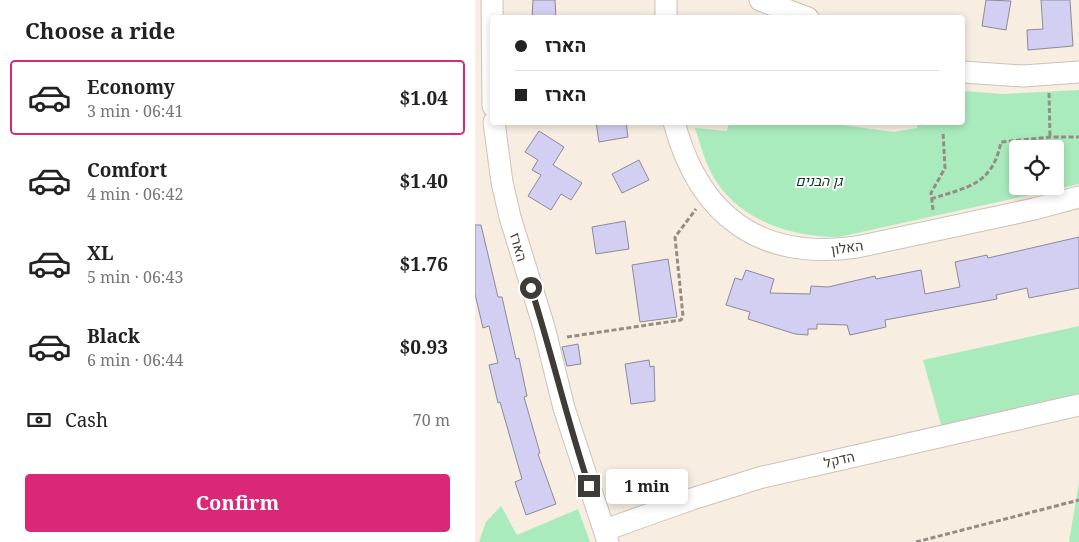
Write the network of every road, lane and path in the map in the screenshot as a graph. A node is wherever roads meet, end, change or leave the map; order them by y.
1 (492, 0) edge
2 (666, 0) edge
3 (760, 0) edge
4 (475, 7) edge
5 (492, 15) edge
6 (666, 15) edge
7 (800, 15) edge
8 (965, 72) edge
9 (1079, 72) edge
10 (1049, 74) junction
11 (494, 125) edge
12 (675, 125) edge
13 (943, 132) dead end
14 (1050, 137) junction
15 (1079, 137) edge
16 (707, 195) junction
17 (1079, 197) edge
18 (931, 199) junction
19 (939, 230) junction
20 (547, 340) junction
21 (1079, 405) edge
22 (1079, 500) edge
23 (606, 536) edge
24 (916, 542) edge

1 - 4 street
1 - 5 street
2 - 6 street
3 - 7 street
8 - 10 street
9 - 10 street
10 - 14 path
11 - 20 street, הארז
12 - 16 street, האלון
13 - 18 path
14 - 15 path
14 - 18 path
16 - 19 street, האלון
16 - 20 path
17 - 19 street, האלון
18 - 19 path
20 - 23 street, הארז
21 - 23 street, הדקל
22 - 24 path

